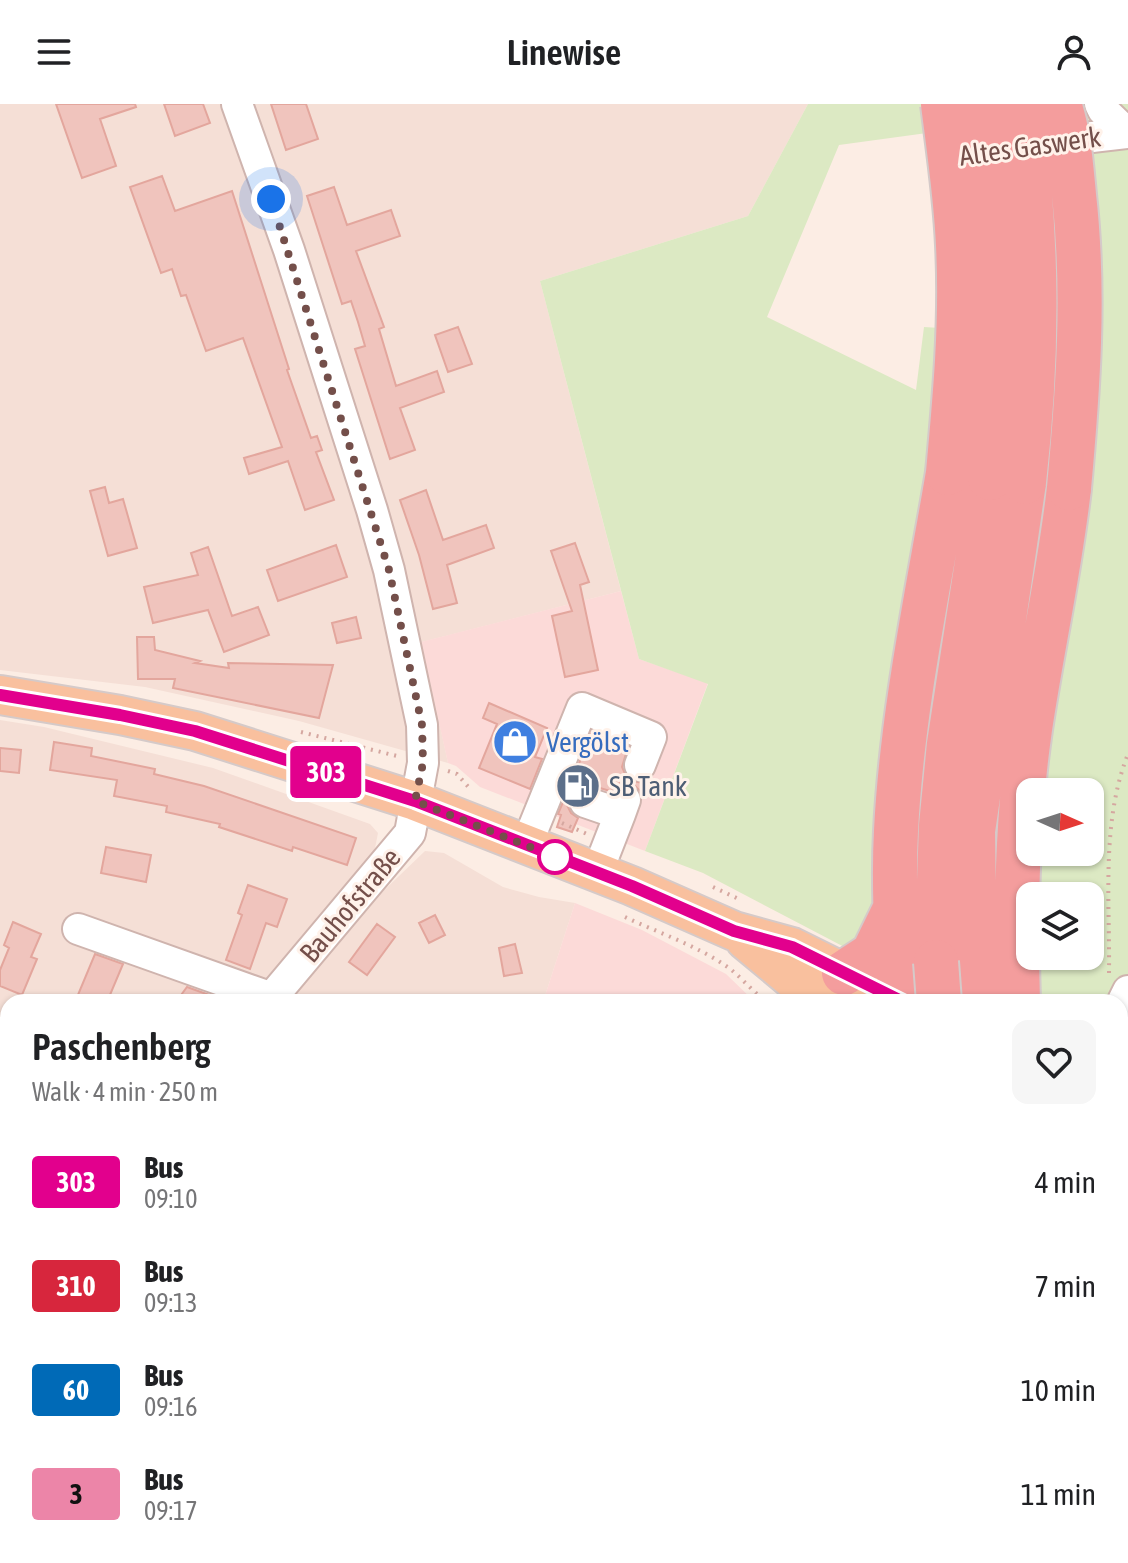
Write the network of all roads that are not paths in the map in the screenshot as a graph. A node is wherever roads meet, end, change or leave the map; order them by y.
1 (237, 104) edge
2 (943, 104) edge
3 (986, 104) edge
4 (1020, 104) edge
5 (1059, 104) edge
6 (1100, 104) edge
7 (1127, 133) edge
8 (932, 159) dead end
9 (988, 478) junction
10 (0, 695) edge
11 (640, 765) dead end
12 (565, 794) junction
13 (415, 801) junction
14 (526, 846) junction
15 (597, 873) junction
16 (894, 911) junction
17 (78, 929) dead end
18 (835, 987) edge
19 (933, 993) edge
20 (254, 994) edge
21 (275, 994) edge
22 (1018, 994) edge

1 - 13 street, Bauhofstraße
2 - 9 highway, bridge
3 - 9 highway, bridge
4 - 9 highway, bridge
5 - 22 highway, bridge
6 - 7 street
7 - 8 street, Altes Gaswerk
9 - 16 highway
9 - 19 highway
10 - 13 main road
11 - 12 street
12 - 14 street
12 - 15 street
13 - 14 main road
13 - 21 street, Bauhofstraße
14 - 15 main road
15 - 18 main road
16 - 18 highway
16 - 19 highway
17 - 20 street
18 - 19 main road

